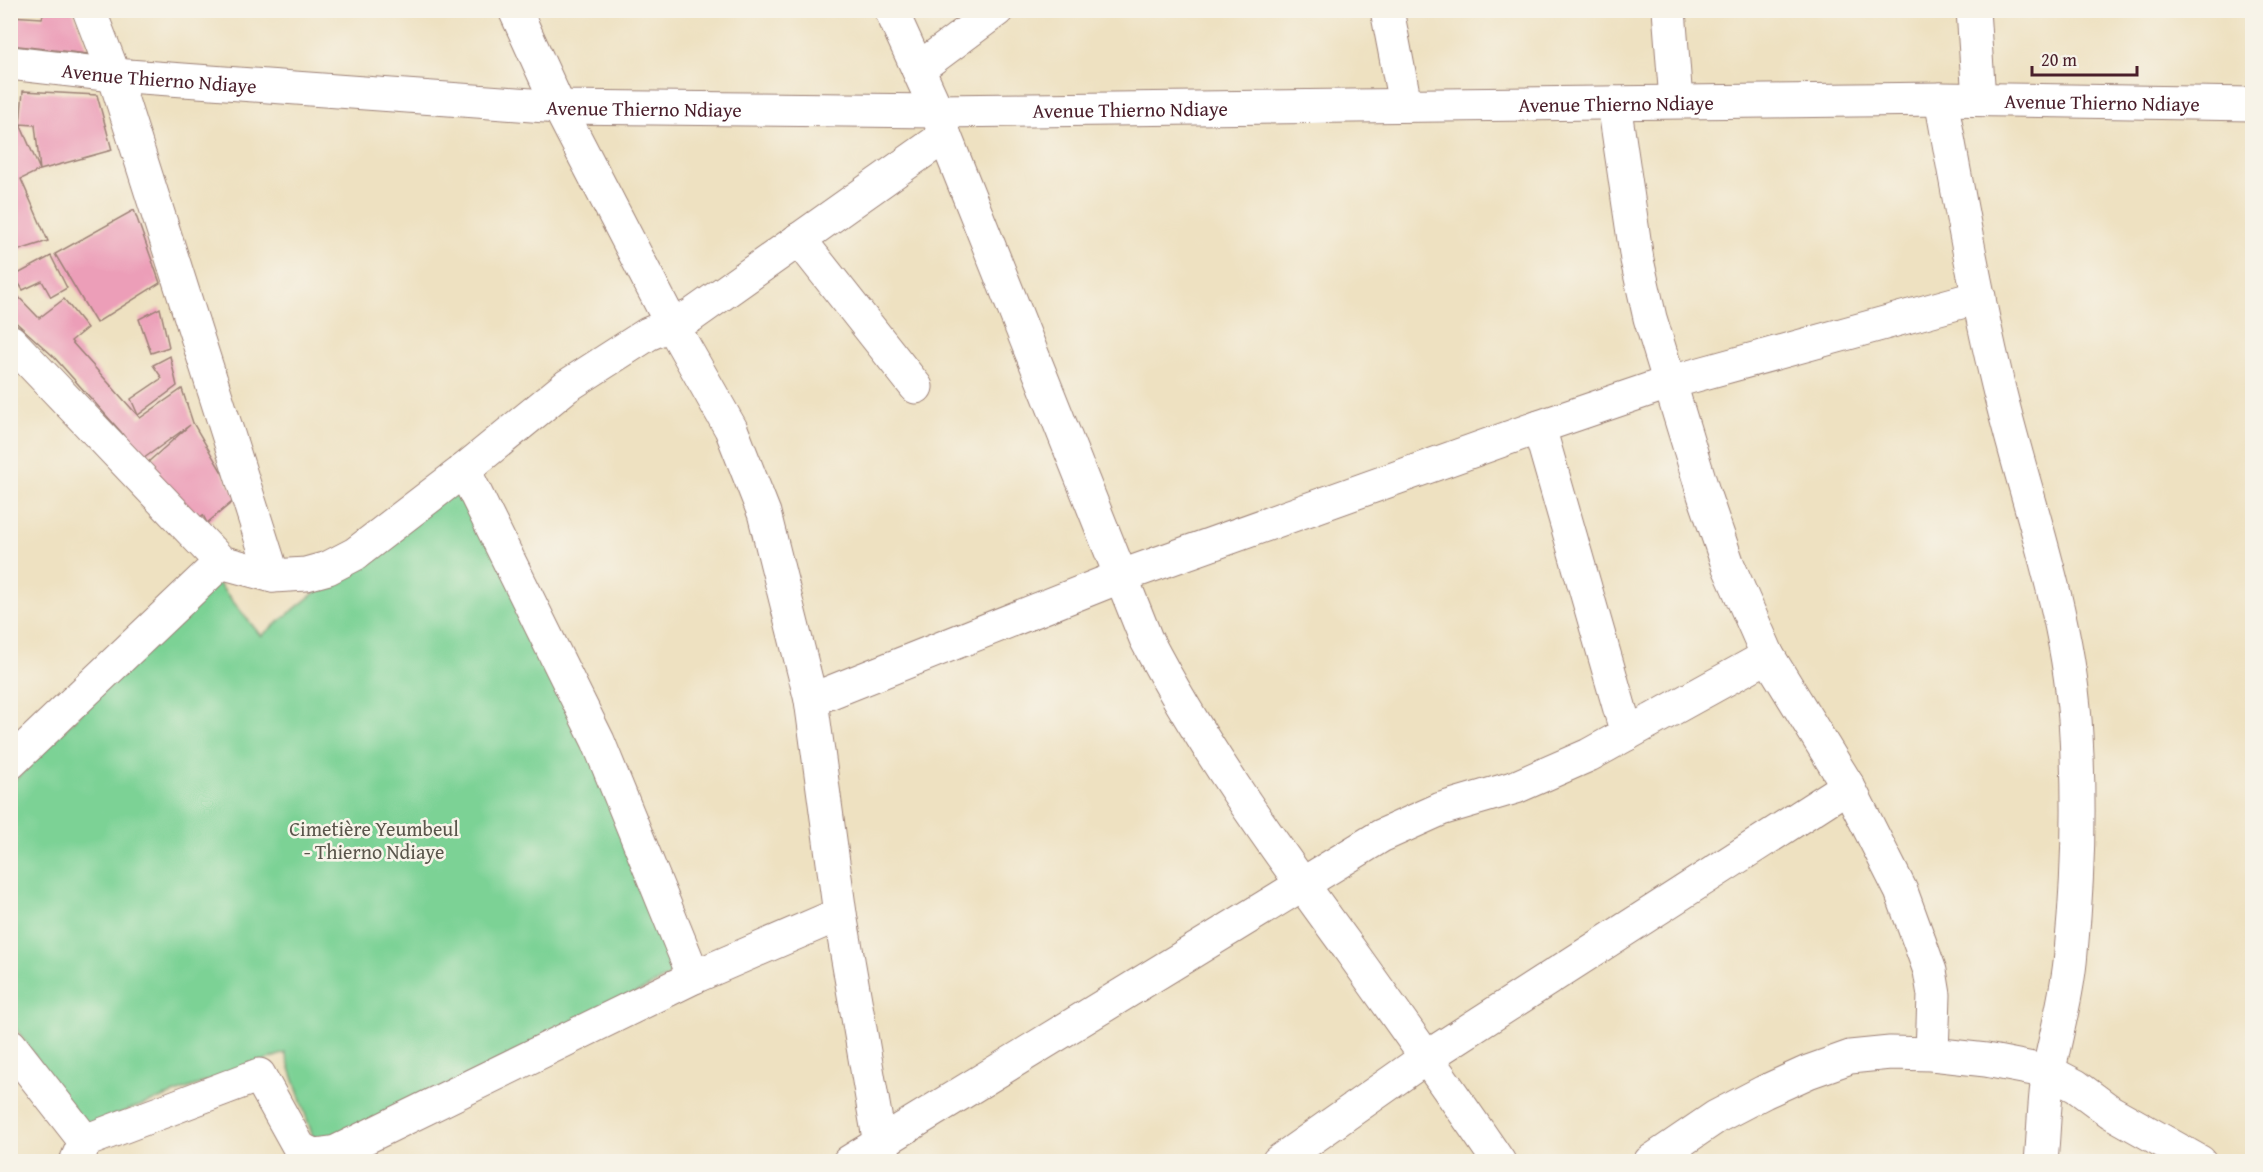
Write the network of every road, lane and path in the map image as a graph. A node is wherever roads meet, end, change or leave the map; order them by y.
1 (90, 10) edge
2 (515, 10) edge
3 (891, 10) edge
4 (997, 10) edge
5 (1387, 10) edge
6 (1669, 10) edge
7 (1973, 10) edge
8 (10, 63) edge
9 (918, 69) junction
10 (114, 75) junction
11 (1941, 99) junction
12 (1979, 99) junction
13 (1676, 101) junction
14 (1614, 103) junction
15 (1405, 104) junction
16 (2253, 104) edge
17 (559, 107) junction
18 (941, 124) junction
19 (799, 239) junction
20 (1979, 297) junction
21 (671, 323) junction
22 (10, 341) edge
23 (1671, 382) junction
24 (916, 387) dead end
25 (1539, 427) junction
26 (464, 470) junction
27 (221, 562) junction
28 (273, 576) junction
29 (1122, 576) junction
30 (1768, 656) junction
31 (811, 700) junction
32 (1627, 734) junction
33 (10, 763) edge
34 (1848, 786) junction
35 (1303, 886) junction
36 (840, 914) junction
37 (694, 977) junction
38 (10, 1045) edge
39 (1932, 1054) junction
40 (1427, 1057) junction
41 (2049, 1072) junction
42 (81, 1151) edge
43 (884, 1152) edge
44 (349, 1154) edge
45 (849, 1161) edge
46 (1278, 1161) edge
47 (1499, 1161) edge
48 (1650, 1161) edge
49 (2041, 1161) edge
50 (2200, 1161) edge

1 - 10 street
2 - 17 street
3 - 9 street
4 - 9 street
5 - 15 street
6 - 13 street
7 - 12 street
8 - 10 street, Avenue Thierno Ndiaye
9 - 18 street
10 - 17 street, Avenue Thierno Ndiaye
10 - 28 street
11 - 12 street, Avenue Thierno Ndiaye
11 - 13 street, Avenue Thierno Ndiaye
11 - 20 street
12 - 16 street, Avenue Thierno Ndiaye
13 - 14 street, Avenue Thierno Ndiaye
14 - 15 street, Avenue Thierno Ndiaye
14 - 23 street
15 - 18 street, Avenue Thierno Ndiaye
17 - 18 street, Avenue Thierno Ndiaye
17 - 21 street
18 - 19 street
18 - 29 street
19 - 21 street
19 - 24 street
20 - 23 street
20 - 41 street
21 - 26 street
21 - 31 street
22 - 27 street
23 - 25 street
23 - 30 street
25 - 29 street
25 - 32 street
26 - 28 street
26 - 37 street
27 - 28 street
27 - 33 street
29 - 31 street
29 - 35 street
30 - 32 street
30 - 34 street
31 - 36 street
32 - 35 street
34 - 39 street
34 - 40 street
35 - 40 street
35 - 43 street
36 - 37 street
36 - 43 street
37 - 44 street
38 - 42 street
39 - 41 street
39 - 48 street
40 - 46 street
40 - 47 street
41 - 49 street
41 - 50 street
42 - 44 street
43 - 45 street

